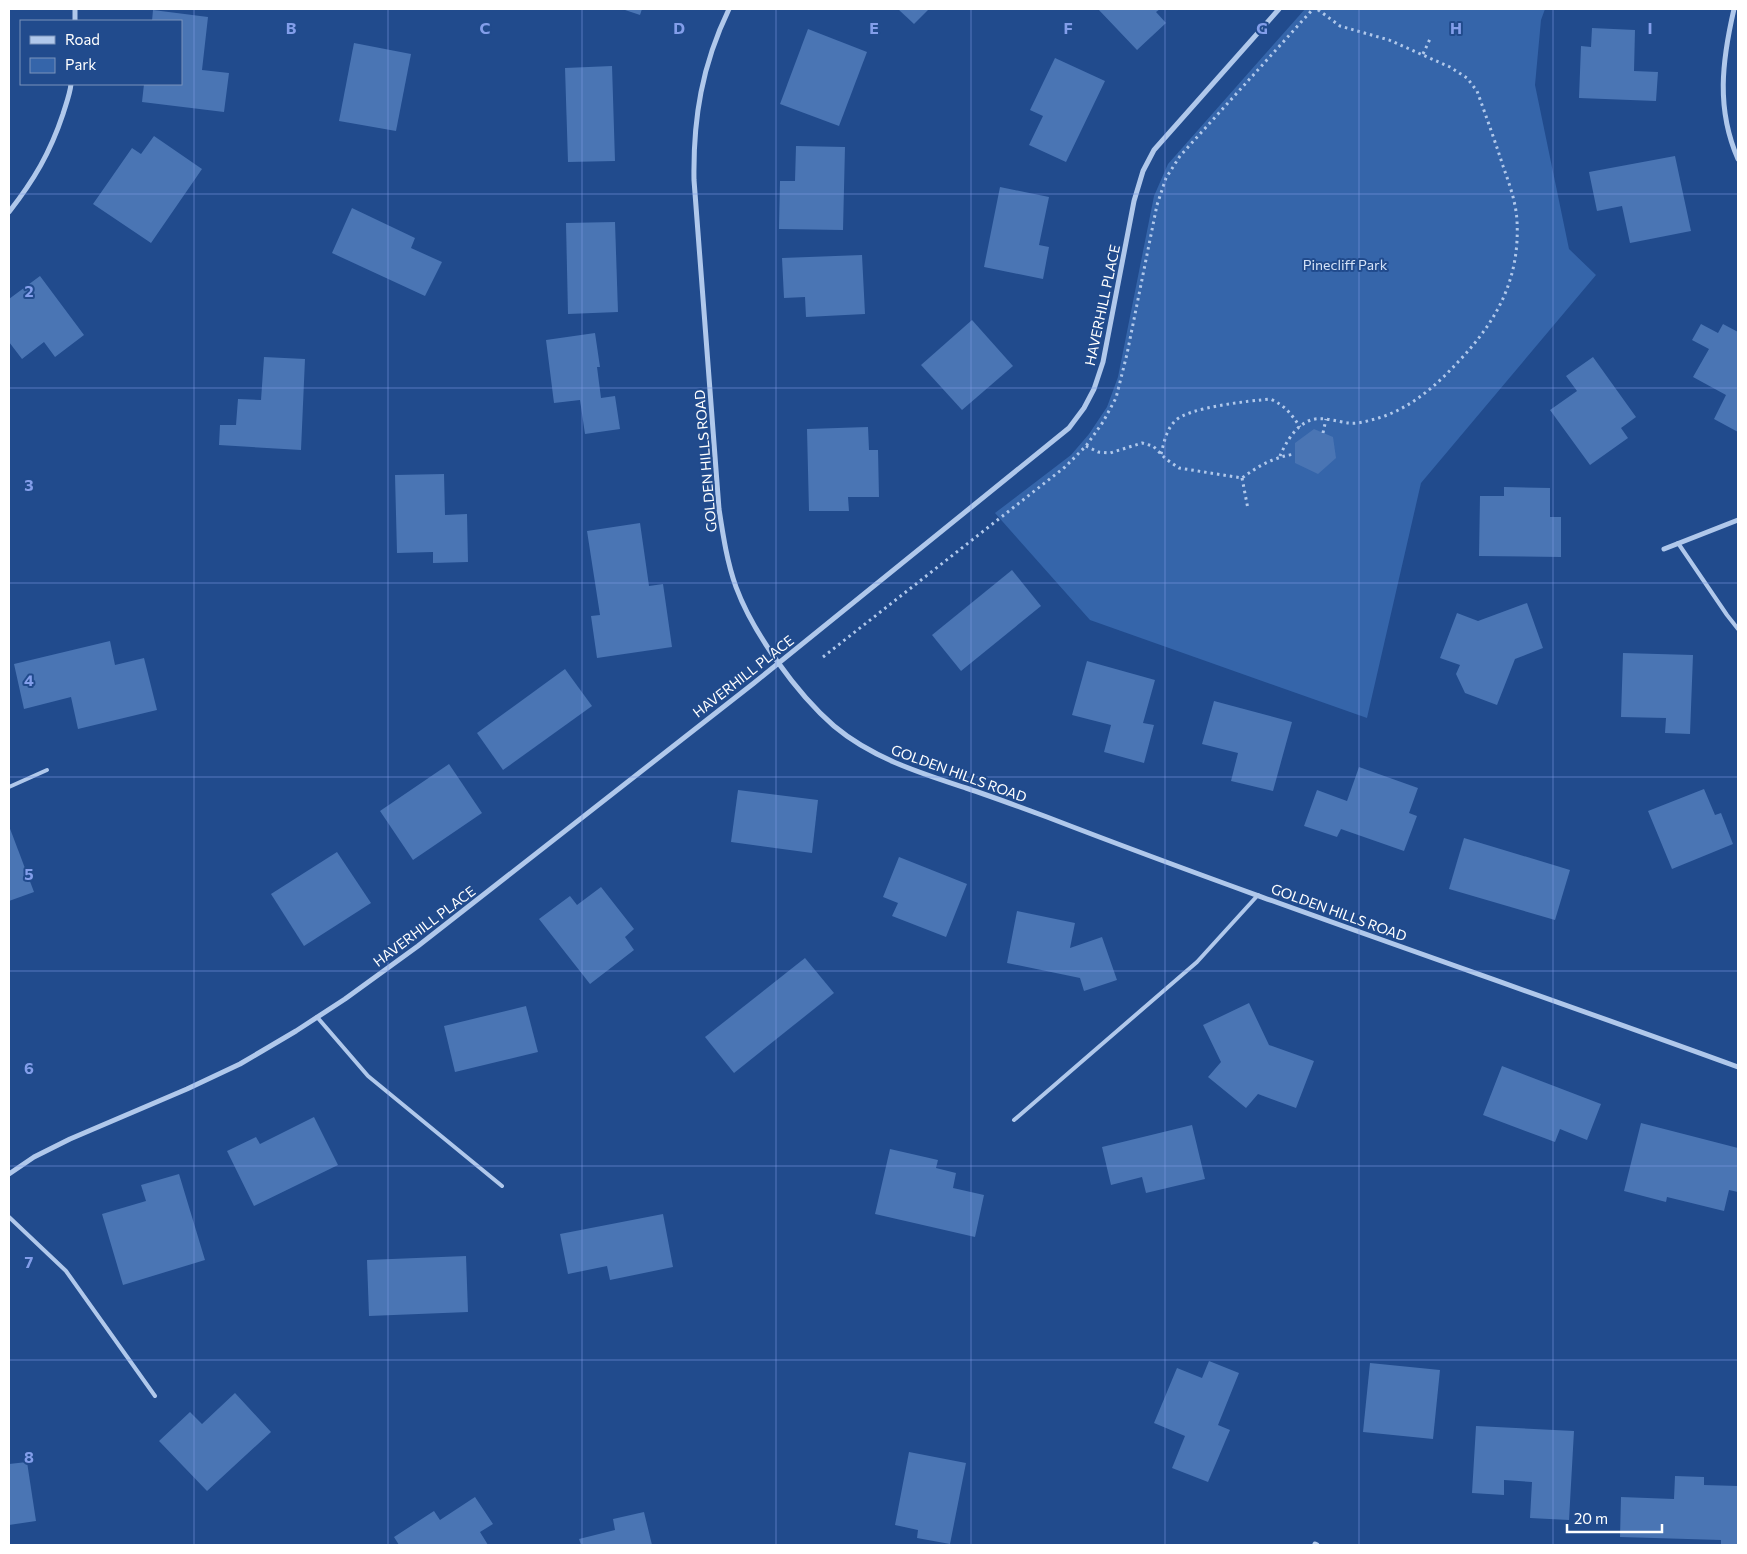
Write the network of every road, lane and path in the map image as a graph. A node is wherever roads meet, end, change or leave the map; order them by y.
1 (728, 9) edge
2 (1279, 9) edge
3 (1317, 9) edge
4 (1734, 9) edge
5 (1430, 40) dead end
6 (1423, 54) junction
7 (71, 85) edge
8 (1738, 159) edge
9 (9, 212) edge
10 (1326, 419) junction
11 (1300, 427) junction
12 (1323, 433) dead end
13 (1086, 446) dead end
14 (1161, 454) junction
15 (1295, 454) dead end
16 (1280, 456) junction
17 (1242, 478) junction
18 (1248, 509) dead end
19 (1738, 520) edge
20 (1678, 543) junction
21 (1664, 549) dead end
22 (1738, 629) edge
23 (779, 662) junction
24 (47, 770) dead end
25 (9, 787) edge
26 (1258, 895) junction
27 (318, 1017) junction
28 (1738, 1067) edge
29 (1014, 1120) dead end
30 (9, 1174) edge
31 (502, 1186) dead end
32 (9, 1217) edge
33 (155, 1396) dead end

1 - 23 street, GOLDEN HILLS ROAD
2 - 23 street, HAVERHILL PLACE
3 - 6 path
4 - 8 street
5 - 6 path
6 - 10 path
7 - 9 street
10 - 11 path
10 - 12 path
11 - 14 path
11 - 16 path
13 - 14 path
14 - 17 path
15 - 16 path
16 - 17 path
17 - 18 path
19 - 20 street
20 - 21 street
20 - 22 lane
23 - 26 street, GOLDEN HILLS ROAD
23 - 27 street, HAVERHILL PLACE
24 - 25 lane
26 - 28 street, GOLDEN HILLS ROAD
26 - 29 lane
27 - 30 street, HAVERHILL PLACE
27 - 31 lane
32 - 33 lane

